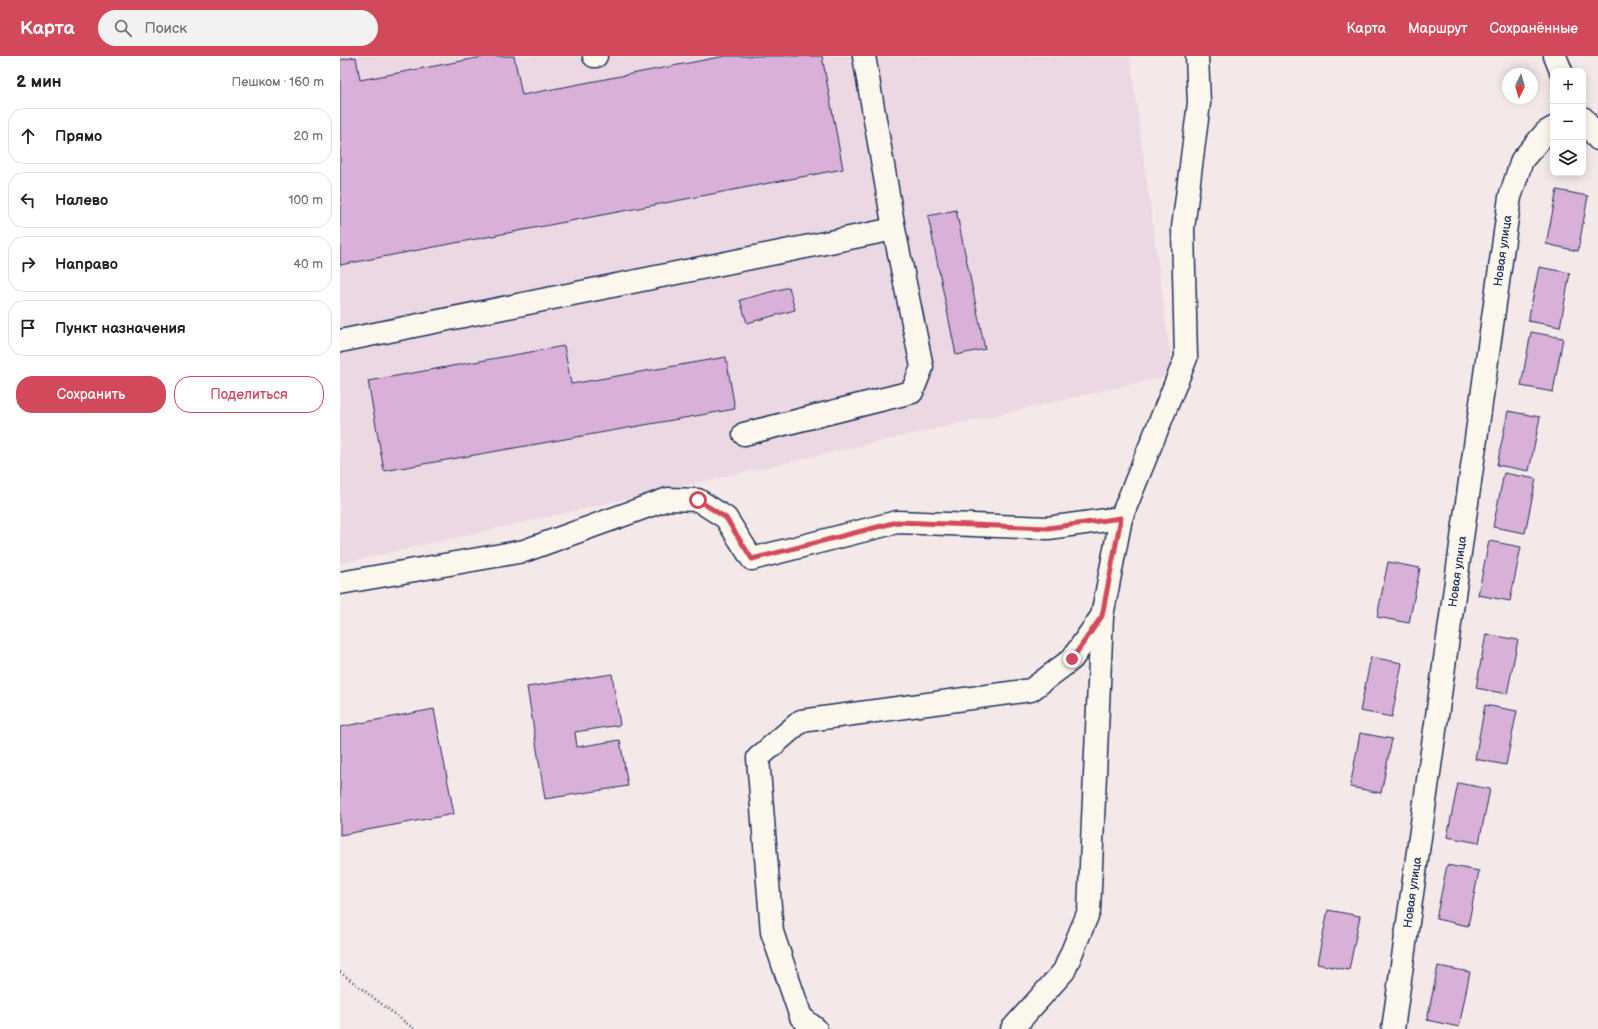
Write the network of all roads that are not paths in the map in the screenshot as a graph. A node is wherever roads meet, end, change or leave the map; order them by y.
1 (864, 56) edge
2 (1198, 56) edge
3 (1555, 56) edge
4 (1561, 68) edge
5 (1586, 122) edge
6 (1550, 130) edge
7 (1598, 139) edge
8 (894, 229) junction
9 (340, 341) edge
10 (744, 434) dead end
11 (1121, 518) junction
12 (340, 583) edge
13 (1102, 616) junction
14 (816, 1029) edge
15 (1012, 1029) edge
16 (1392, 1029) edge

1 - 8 street
2 - 11 street
3 - 4 street
5 - 7 street
6 - 16 street, Новая улица
8 - 9 street
8 - 10 street
11 - 12 street
11 - 13 street
13 - 14 street
13 - 15 street

